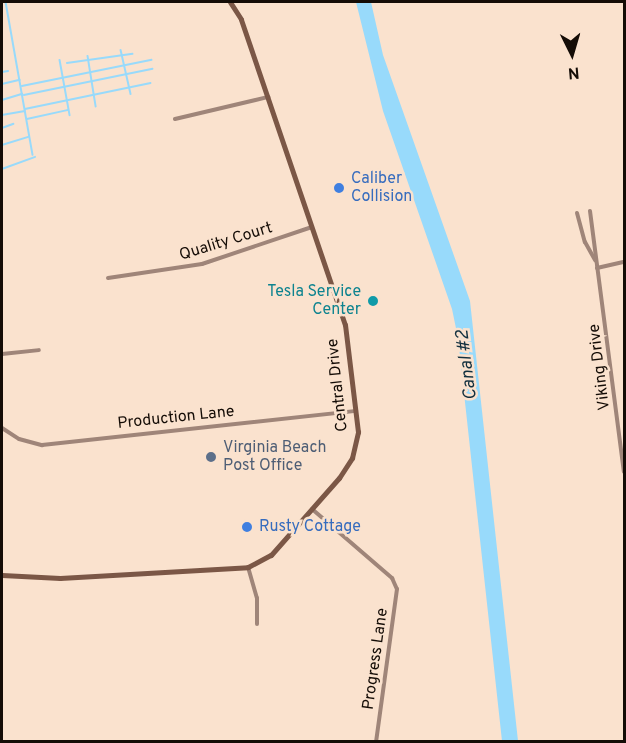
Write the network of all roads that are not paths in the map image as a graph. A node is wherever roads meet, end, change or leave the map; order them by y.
1 (230, 2) edge
2 (268, 97) junction
3 (175, 118) dead end
4 (590, 211) dead end
5 (578, 213) dead end
6 (313, 227) junction
7 (596, 261) junction
8 (624, 262) edge
9 (597, 268) junction
10 (108, 278) dead end
11 (39, 350) dead end
12 (2, 354) edge
13 (357, 411) junction
14 (2, 428) edge
15 (624, 472) edge
16 (311, 509) junction
17 (248, 567) junction
18 (2, 575) edge
19 (257, 624) dead end
20 (376, 741) edge

1 - 2 street, Central Drive
2 - 3 street
2 - 6 street, Central Drive
4 - 7 street, Viking Drive
5 - 7 street, Viking Drive
6 - 10 street, Quality Court
6 - 13 street, Central Drive
7 - 9 street, Viking Drive
8 - 9 street
9 - 15 street, Viking Drive
11 - 12 street
13 - 14 street, Production Lane
13 - 16 street, Central Drive
16 - 17 street, Central Drive
16 - 20 street, Progress Lane
17 - 18 street, Central Drive
17 - 19 street

